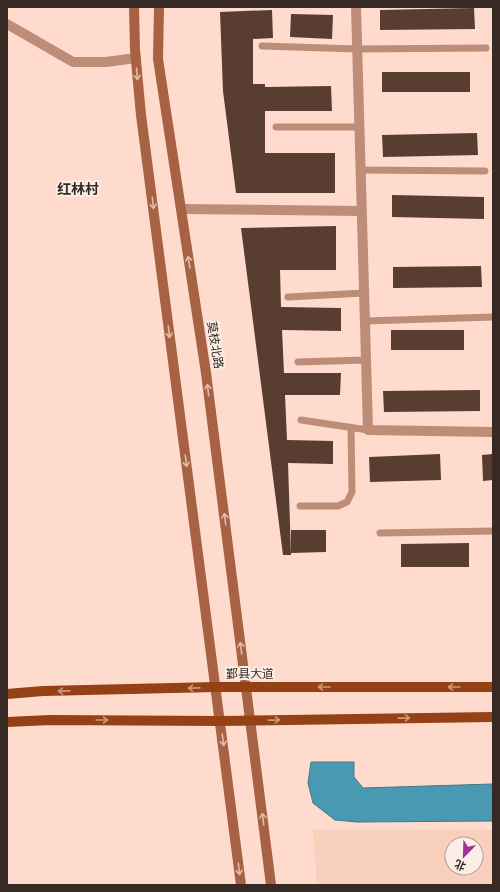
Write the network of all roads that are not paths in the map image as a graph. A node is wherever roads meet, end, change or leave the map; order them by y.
1 (134, 7) edge
2 (159, 7) edge
3 (356, 7) edge
4 (7, 24) edge
5 (262, 46) dead end
6 (486, 48) dead end
7 (357, 49) junction
8 (136, 58) junction
9 (359, 127) junction
10 (276, 128) dead end
11 (360, 170) junction
12 (485, 171) dead end
13 (181, 209) junction
14 (361, 211) junction
15 (364, 293) junction
16 (288, 297) dead end
17 (493, 317) edge
18 (365, 321) junction
19 (366, 360) junction
20 (298, 362) dead end
21 (301, 420) dead end
22 (351, 428) junction
23 (368, 430) junction
24 (493, 432) edge
25 (300, 506) dead end
26 (493, 531) edge
27 (380, 533) dead end
28 (216, 687) junction
29 (246, 687) junction
30 (493, 687) edge
31 (7, 694) edge
32 (493, 717) edge
33 (250, 720) junction
34 (220, 721) junction
35 (7, 722) edge
36 (242, 885) edge
37 (271, 885) edge

1 - 8 street
2 - 13 street, 莫枝北路
3 - 7 street
4 - 8 street
5 - 7 lane
6 - 7 lane
7 - 9 street
8 -> 28 street
9 - 10 lane
9 - 11 street
11 - 12 lane
11 - 14 street
13 - 14 street
29 -> 13 street, 莫枝北路
14 - 15 street
15 - 16 lane
15 - 18 street
17 - 18 lane
18 - 19 street
19 - 20 lane
19 - 23 street
21 - 22 lane
22 - 23 lane
22 - 25 lane
23 - 24 street
26 - 27 lane
28 - 29 main road, 鄞县大道
28 -> 31 main road, 鄞县大道
28 - 34 street
30 -> 29 main road, 鄞县大道
29 - 33 street, 莫枝北路
33 -> 32 main road
33 - 34 main road
37 -> 33 street, 莫枝北路
35 -> 34 main road
34 -> 36 street

